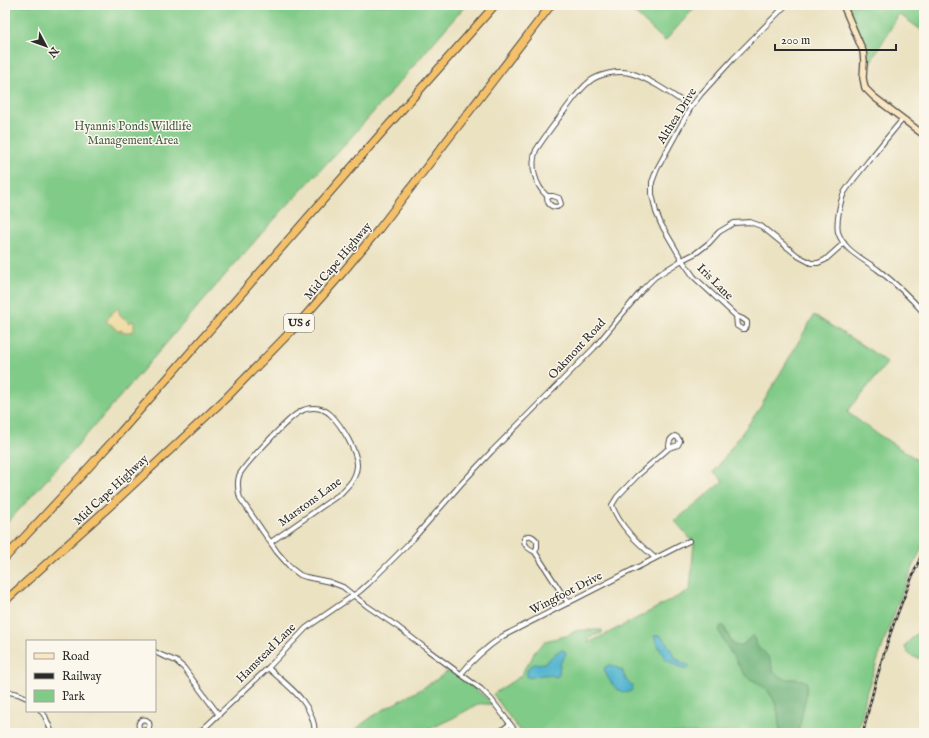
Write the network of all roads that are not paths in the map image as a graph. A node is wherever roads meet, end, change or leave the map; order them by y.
1 (495, 5) edge
2 (551, 5) edge
3 (786, 5) edge
4 (843, 5) edge
5 (691, 107) junction
6 (903, 119) junction
7 (924, 135) edge
8 (547, 196) dead end
9 (844, 243) junction
10 (682, 260) junction
11 (924, 313) edge
12 (736, 316) dead end
13 (924, 402) edge
14 (924, 409) edge
15 (669, 448) dead end
16 (689, 541) dead end
17 (271, 542) junction
18 (535, 552) dead end
19 (5, 558) edge
20 (655, 558) junction
21 (354, 595) junction
22 (5, 601) edge
23 (568, 603) junction
24 (156, 653) edge
25 (268, 668) junction
26 (461, 674) junction
27 (5, 691) edge
28 (26, 698) edge
29 (42, 712) edge
30 (219, 714) junction
31 (510, 724) junction
32 (52, 733) edge
33 (199, 733) edge
34 (315, 733) edge
35 (498, 733) edge
36 (517, 733) edge

1 - 19 highway
2 - 22 highway, Mid Cape Highway / US 6
3 - 5 street, Althea Drive
4 - 6 street
5 - 8 street
5 - 10 street, Althea Drive
6 - 7 street
6 - 9 street
9 - 10 street, Oakmont Road
9 - 11 street
10 - 12 street, Iris Lane
10 - 21 street, Oakmont Road
13 - 14 street
15 - 20 street
16 - 20 street, Wingfoot Drive
17 - 17 street, Marstons Lane
17 - 21 street, Marstons Lane
18 - 23 street
20 - 23 street, Wingfoot Drive
21 - 25 street, Hamstead Lane
21 - 26 street, Marstons Lane
23 - 26 street, Wingfoot Drive
24 - 30 street
25 - 30 street, Hamstead Lane
25 - 34 street
26 - 31 street, Marstons Lane
27 - 28 street
29 - 32 street
30 - 33 street, Hamstead Lane
31 - 35 street
31 - 36 street, Marstons Lane

